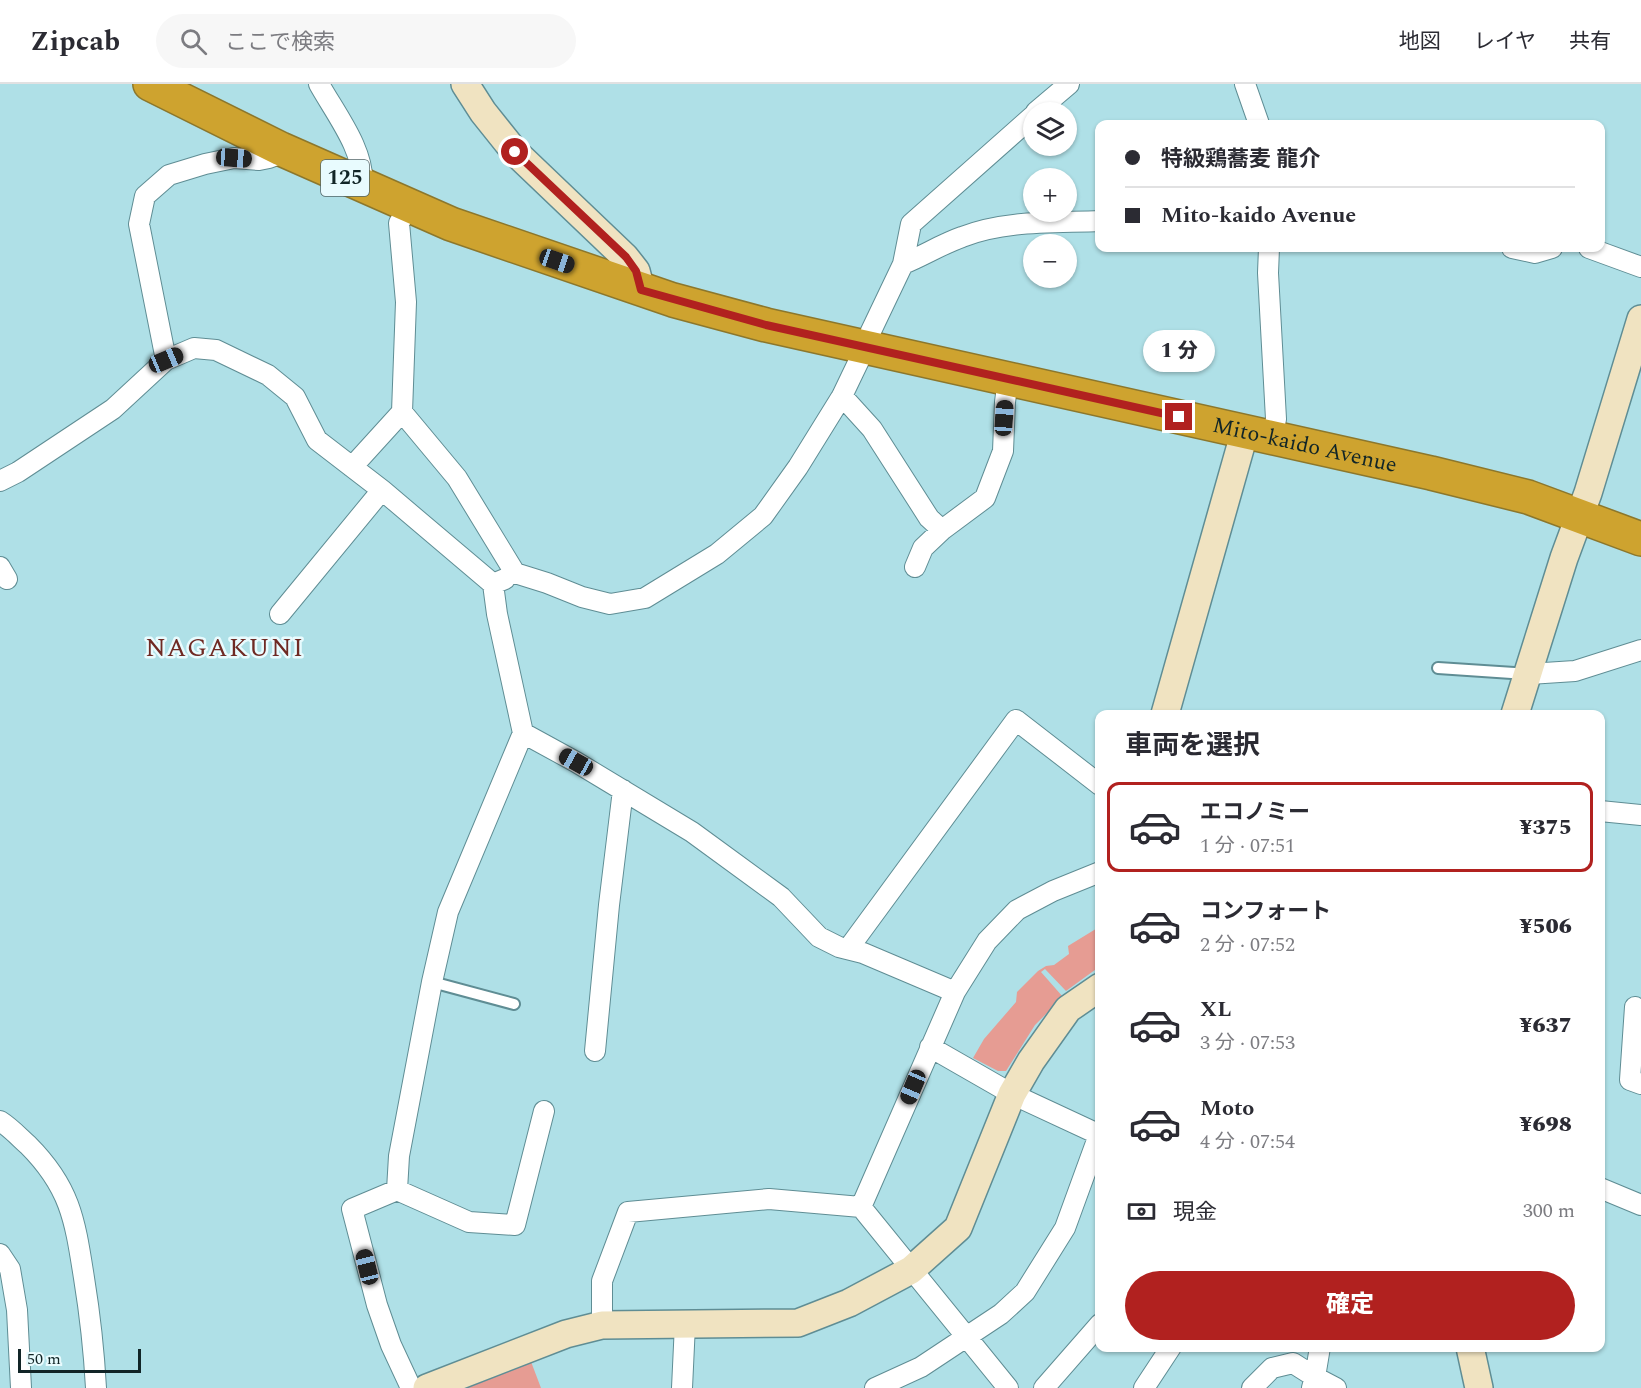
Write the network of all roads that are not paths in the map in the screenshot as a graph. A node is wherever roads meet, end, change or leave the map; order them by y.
1 (150, 84) edge
2 (319, 84) edge
3 (465, 84) edge
4 (1069, 84) edge
5 (1245, 84) edge
6 (1049, 102) edge
7 (1258, 120) edge
8 (1023, 125) edge
9 (281, 149) junction
10 (362, 186) junction
11 (409, 206) junction
12 (1095, 221) edge
13 (601, 233) junction
14 (1269, 252) edge
15 (1600, 252) edge
16 (903, 264) junction
17 (1641, 267) edge
18 (585, 271) junction
19 (641, 290) junction
20 (1641, 319) edge
21 (866, 346) junction
22 (166, 360) junction
23 (1008, 379) junction
24 (842, 396) junction
25 (402, 412) junction
26 (1259, 435) junction
27 (352, 467) junction
28 (0, 482) edge
29 (382, 490) junction
30 (1580, 515) junction
31 (942, 530) junction
32 (1641, 539) edge
33 (915, 567) dead end
34 (515, 573) junction
35 (494, 584) junction
36 (280, 614) dead end
37 (1641, 650) edge
38 (1438, 668) dead end
39 (1528, 674) junction
40 (1166, 710) edge
41 (1516, 710) edge
42 (523, 733) junction
43 (1095, 781) edge
44 (622, 790) junction
45 (1605, 811) edge
46 (1641, 815) edge
47 (1095, 874) edge
48 (848, 949) junction
49 (432, 982) junction
50 (1095, 991) edge
51 (955, 992) junction
52 (514, 1004) dead end
53 (1635, 1007) dead end
54 (930, 1047) junction
55 (595, 1051) dead end
56 (1641, 1084) edge
57 (1012, 1094) junction
58 (544, 1111) dead end
59 (0, 1121) edge
60 (1095, 1132) edge
61 (1095, 1145) edge
62 (397, 1190) junction
63 (1605, 1190) edge
64 (1641, 1205) edge
65 (861, 1207) junction
66 (0, 1254) edge
67 (911, 1270) junction
68 (685, 1324) junction
69 (602, 1325) junction
70 (1095, 1330) edge
71 (966, 1336) junction
72 (1168, 1352) edge
73 (1319, 1352) edge
74 (1471, 1352) edge
75 (1314, 1382) edge
76 (21, 1388) edge
77 (96, 1388) edge
78 (411, 1388) edge
79 (427, 1388) edge
80 (682, 1388) edge
81 (875, 1388) edge
82 (1008, 1388) edge
83 (1044, 1388) edge
84 (1144, 1388) edge
85 (1252, 1388) edge
86 (1336, 1388) edge
87 (1479, 1388) edge

1 - 9 highway, Mito-kaido Avenue / 125
2 - 10 street
3 - 13 street
4 - 6 street
5 - 7 street
8 - 16 street
9 - 10 highway, Mito-kaido Avenue / 125
9 - 22 street
10 - 11 highway, Mito-kaido Avenue / 125
11 - 18 highway, Mito-kaido Avenue / 125
11 - 25 street
12 - 16 street
13 - 18 street
13 - 19 street
14 - 26 street
15 - 17 street
16 - 21 street
18 - 19 highway, Mito-kaido Avenue / 125
19 - 21 highway, Mito-kaido Avenue / 125
20 - 30 street
21 - 23 highway, Mito-kaido Avenue / 125
21 - 24 street
22 - 27 street
22 - 28 street
23 - 26 highway, Mito-kaido Avenue / 125
23 - 31 street
24 - 31 street
24 - 34 street
25 - 27 street
25 - 34 street
26 - 30 highway, Mito-kaido Avenue / 125
26 - 40 street
27 - 29 street
29 - 35 street
29 - 36 street
30 - 32 highway, Mito-kaido Avenue / 125
30 - 39 street
31 - 33 street
34 - 35 street
35 - 42 street
37 - 39 street
38 - 39 lane
39 - 41 street
42 - 44 street
42 - 49 street
43 - 48 street
44 - 48 street
44 - 55 street
45 - 46 street
47 - 51 street
48 - 51 street
49 - 52 lane
49 - 62 street
50 - 57 street
51 - 54 street
53 - 56 street
54 - 57 street
54 - 65 street
57 - 60 street
57 - 67 street
58 - 62 street
59 - 77 street
61 - 71 street
62 - 78 street
63 - 64 street
65 - 67 street
65 - 69 street
66 - 76 street
67 - 68 street
67 - 71 street
68 - 69 street
68 - 80 street
69 - 79 street
70 - 83 street
71 - 81 street
71 - 82 street
72 - 84 street
73 - 75 street
74 - 87 street
75 - 85 street
75 - 86 street

